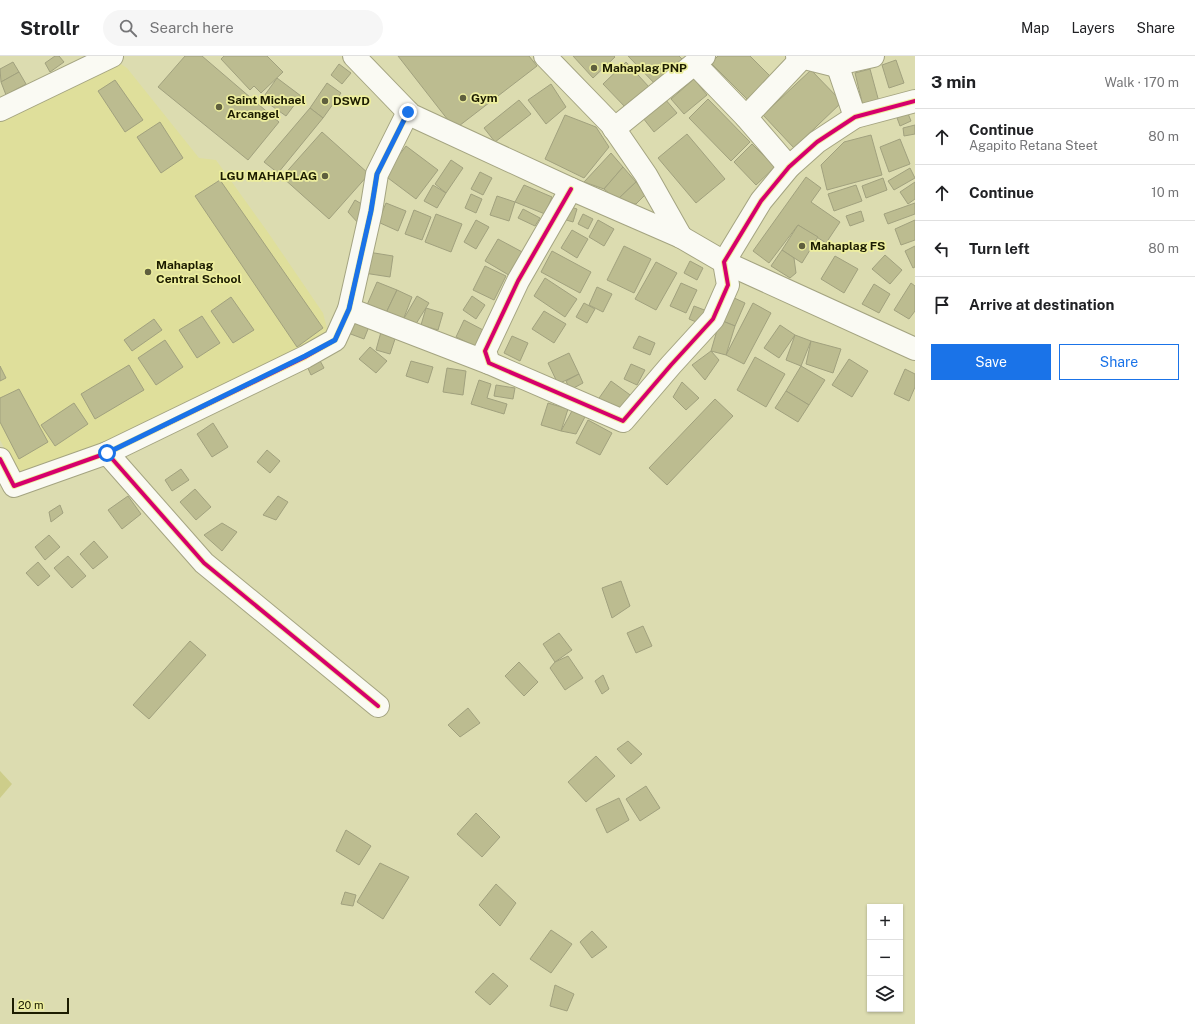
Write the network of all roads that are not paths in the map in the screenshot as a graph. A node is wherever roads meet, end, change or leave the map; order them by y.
1 (112, 56) edge
2 (354, 56) edge
3 (545, 56) edge
4 (873, 56) edge
5 (800, 57) edge
6 (700, 60) edge
7 (838, 64) junction
8 (915, 101) edge
9 (0, 109) edge
10 (408, 112) junction
11 (746, 117) junction
12 (855, 117) junction
13 (614, 130) junction
14 (789, 167) junction
15 (571, 189) junction
16 (681, 237) junction
17 (724, 262) junction
18 (349, 309) junction
19 (915, 349) edge
20 (489, 363) junction
21 (107, 453) junction
22 (0, 459) edge
23 (378, 706) dead end

1 - 9 street
2 - 10 street
3 - 13 street
4 - 7 street
5 - 7 street
5 - 11 street
6 - 11 street
6 - 13 street
7 - 12 street
8 - 12 street
10 - 15 street
10 - 18 street
11 - 14 street
12 - 14 street
13 - 16 street
14 - 17 street
15 - 16 street
15 - 20 street
16 - 17 street
17 - 19 street
17 - 20 street
18 - 20 street
18 - 21 street
21 - 22 street
21 - 23 street

